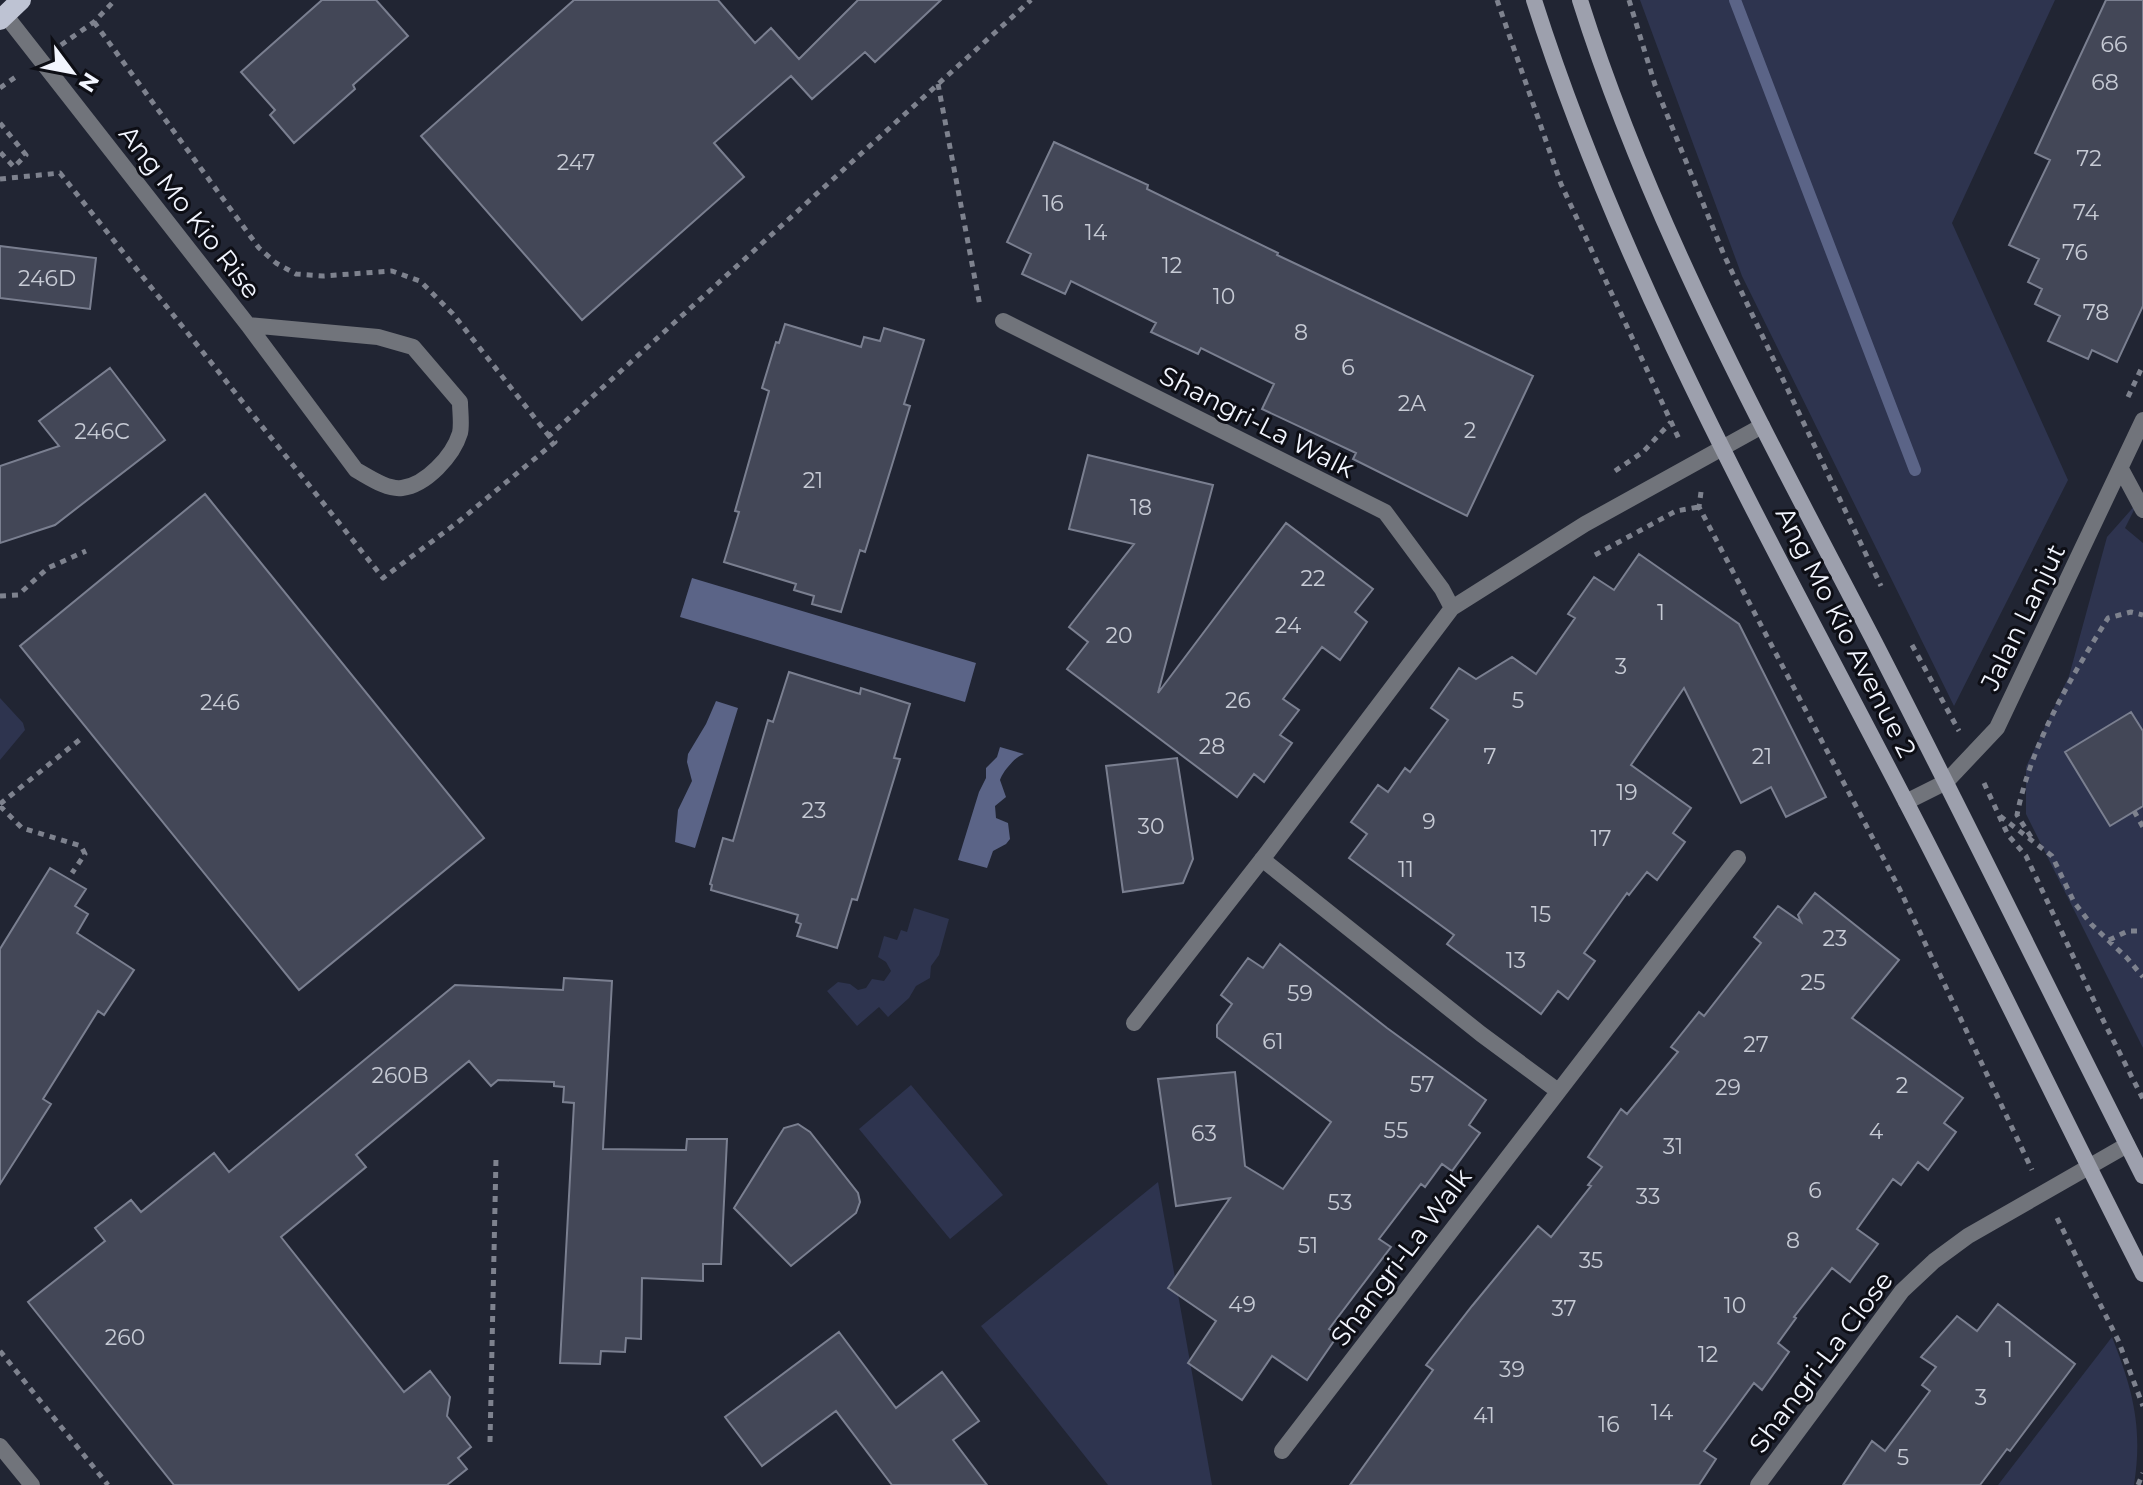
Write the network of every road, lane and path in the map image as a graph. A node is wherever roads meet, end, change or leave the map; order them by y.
1 (21, 0) edge
2 (1031, 0) edge
3 (1497, 0) edge
4 (1534, 0) edge
5 (1580, 0) edge
6 (1629, 0) edge
7 (3, 18) edge
8 (94, 22) dead end
9 (938, 84) junction
10 (0, 123) edge
11 (0, 152) edge
12 (0, 179) edge
13 (974, 272) dead end
14 (1003, 321) dead end
15 (248, 325) junction
16 (2143, 420) edge
17 (1671, 422) dead end
18 (1762, 426) junction
19 (549, 436) junction
20 (1723, 446) junction
21 (2121, 469) junction
22 (1699, 507) dead end
23 (2143, 510) edge
24 (86, 551) dead end
25 (1883, 591) dead end
26 (0, 596) edge
27 (1452, 608) junction
28 (2143, 615) edge
29 (1905, 632) dead end
30 (83, 737) dead end
31 (1972, 754) junction
32 (1946, 782) junction
33 (1906, 802) junction
34 (0, 805) edge
35 (2134, 811) dead end
36 (1999, 815) junction
37 (2143, 827) edge
38 (2031, 837) junction
39 (1738, 858) dead end
40 (1262, 859) junction
41 (72, 873) dead end
42 (2143, 931) edge
43 (2109, 940) junction
44 (2143, 977) edge
45 (1134, 1023) dead end
46 (1558, 1091) junction
47 (2143, 1099) edge
48 (2127, 1145) junction
49 (496, 1158) dead end
50 (2088, 1166) junction
51 (2143, 1176) edge
52 (2042, 1192) junction
53 (2143, 1274) edge
54 (0, 1351) edge
55 (2143, 1406) edge
56 (490, 1442) dead end
57 (0, 1446) edge
58 (1282, 1451) dead end
59 (2143, 1473) edge
60 (32, 1485) edge
61 (108, 1485) edge
62 (1758, 1485) edge
63 (2138, 1485) edge

1 - 7 main road
2 - 9 path
3 - 17 path
4 - 20 main road, Ang Mo Kio Avenue 2
5 - 18 main road, Ang Mo Kio Avenue 2
6 - 25 path
7 - 15 street, Ang Mo Kio Rise
8 - 19 path
9 - 13 path
9 - 19 path
10 - 11 path
12 - 19 path
14 - 27 street, Shangri-La Walk
15 - 15 street, Ang Mo Kio Rise
16 - 21 street, Jalan Lanjut
18 - 20 street
18 - 32 main road, Ang Mo Kio Avenue 2
20 - 27 street
20 - 33 main road, Ang Mo Kio Avenue 2
21 - 23 street
21 - 31 street, Jalan Lanjut
22 - 52 path
24 - 26 path
27 - 40 street
28 - 38 path
29 - 31 path
30 - 34 path
31 - 32 street, Jalan Lanjut
31 - 36 path
32 - 33 street, Jalan Lanjut
32 - 48 main road, Ang Mo Kio Avenue 2
33 - 50 main road, Ang Mo Kio Avenue 2
34 - 41 path
35 - 37 path
36 - 38 path
36 - 47 path
38 - 43 path
39 - 46 street, Shangri-La Walk
40 - 45 street
40 - 46 street
42 - 43 path
43 - 44 path
46 - 58 street, Shangri-La Walk
48 - 50 street, Shangri-La Close
48 - 51 main road, Ang Mo Kio Avenue 2
49 - 56 path
50 - 52 street, Shangri-La Close
50 - 53 main road, Ang Mo Kio Avenue 2
52 - 55 path
52 - 62 street, Shangri-La Close
54 - 61 path
57 - 60 street
59 - 63 path

